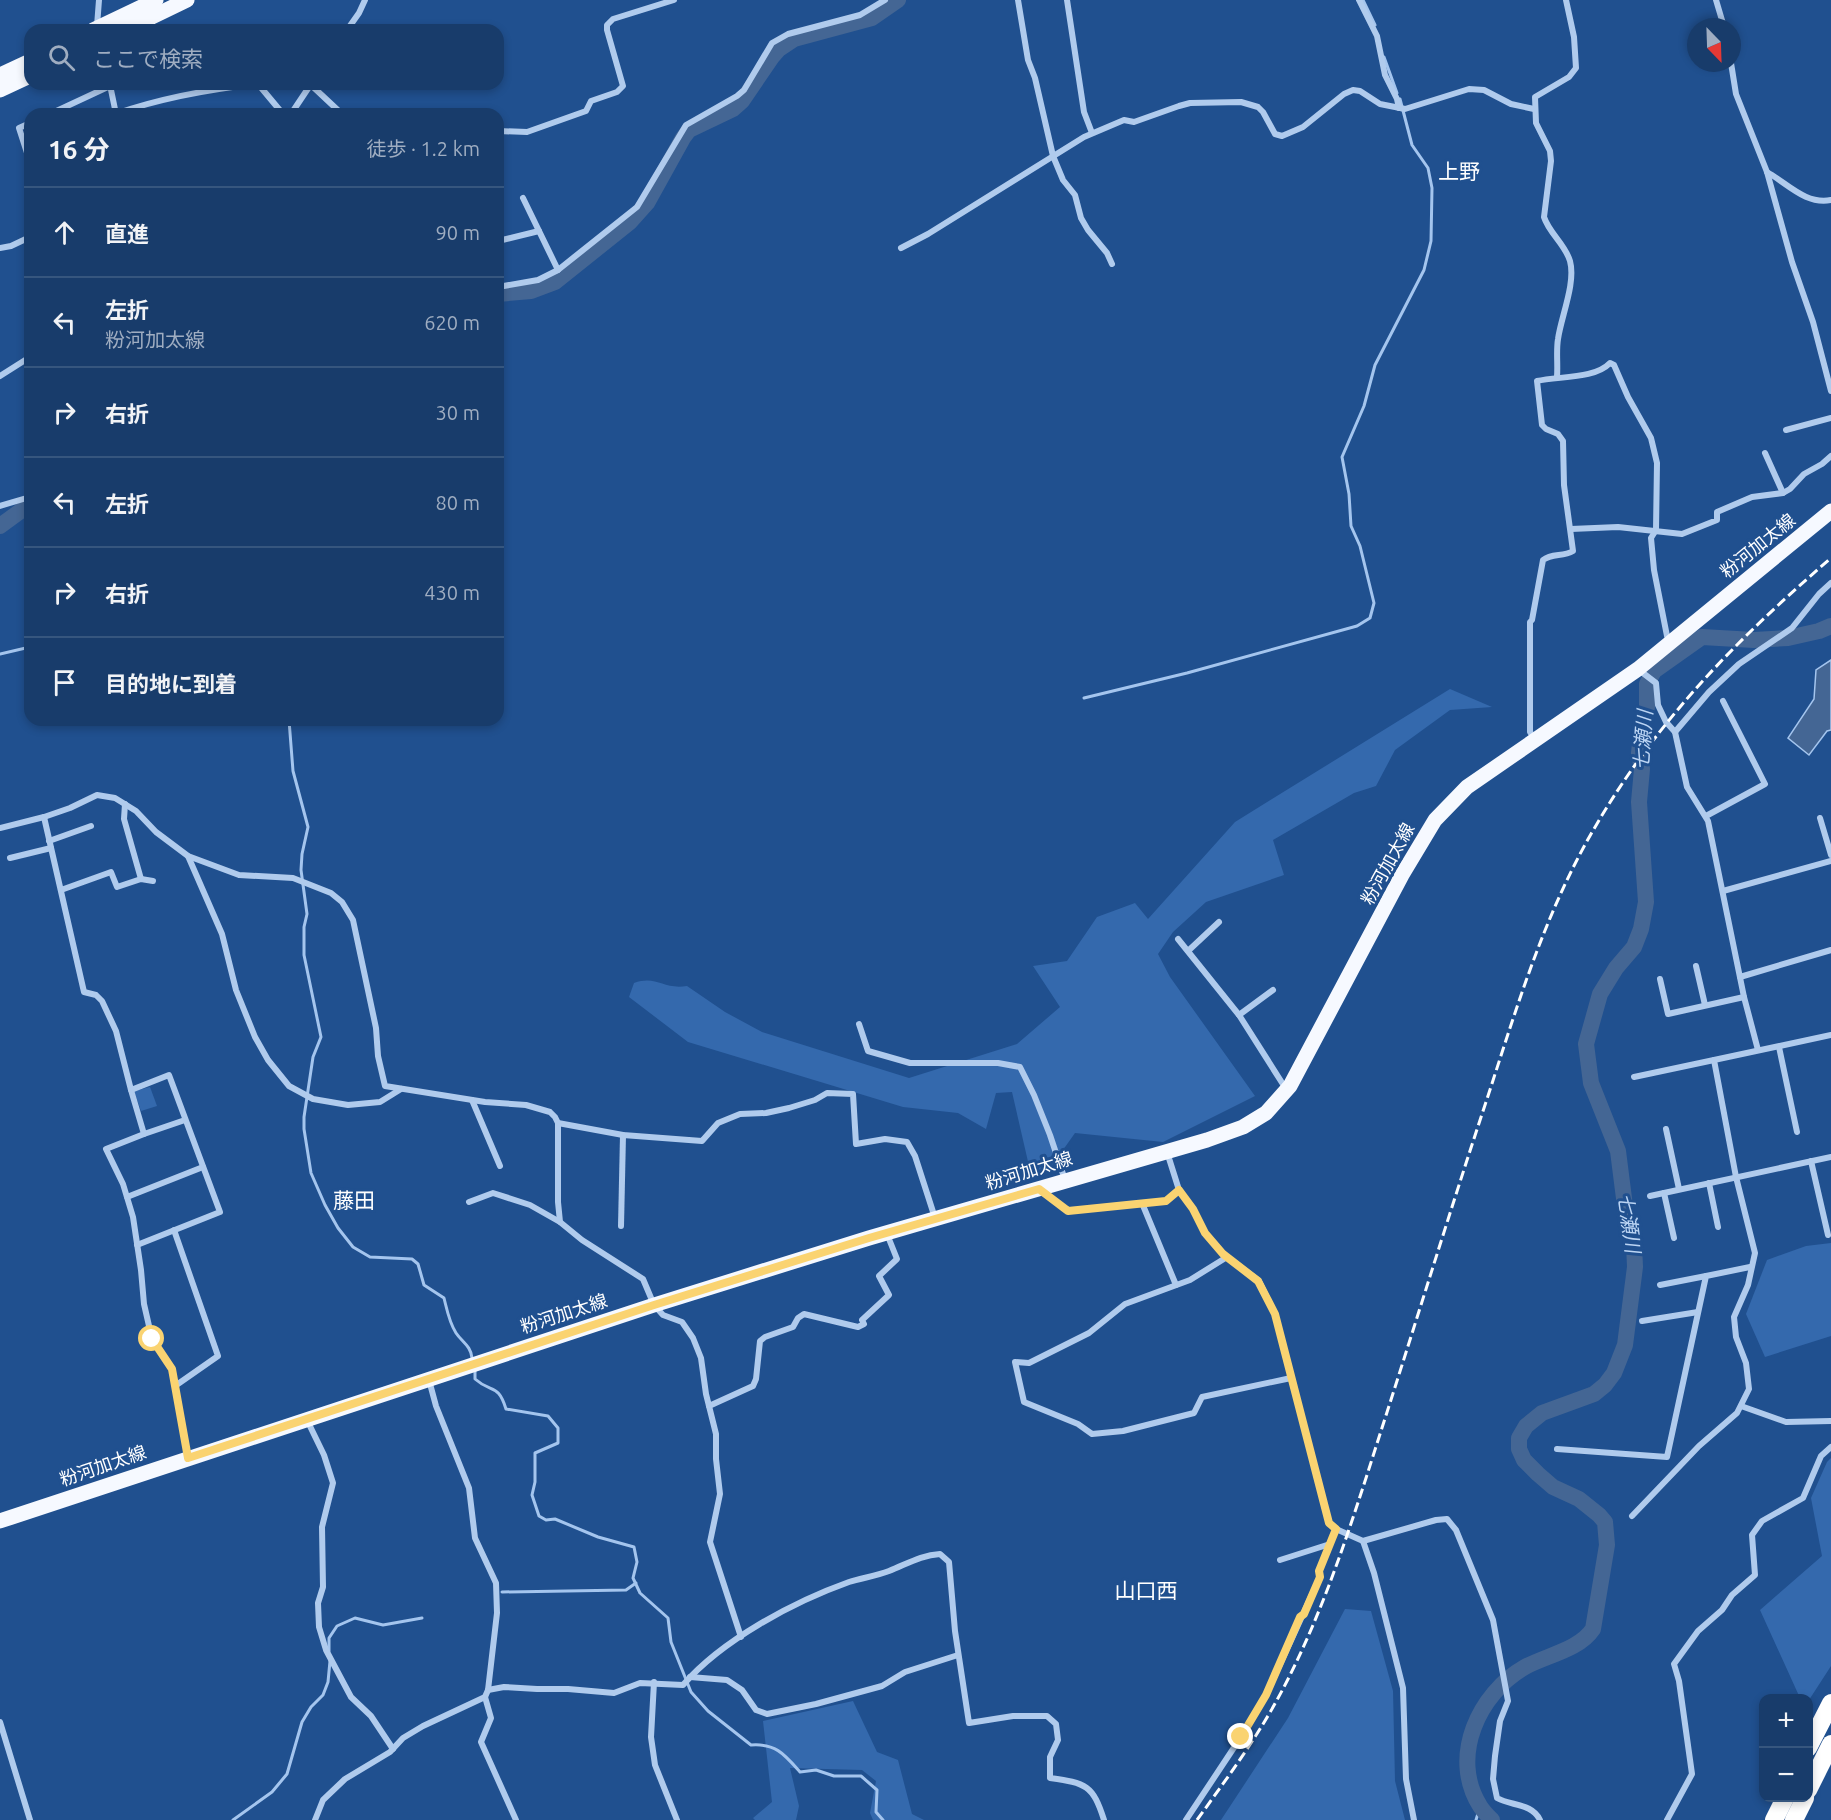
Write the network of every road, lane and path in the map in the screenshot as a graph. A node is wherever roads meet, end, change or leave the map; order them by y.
1 (99, 0) edge
2 (156, 0) edge
3 (187, 0) edge
4 (365, 0) edge
5 (674, 0) edge
6 (885, 0) edge
7 (1018, 0) edge
8 (1067, 0) edge
9 (1359, 0) edge
10 (1566, 0) edge
11 (1716, 0) edge
12 (1721, 18) edge
13 (97, 24) edge
14 (106, 24) edge
15 (138, 24) edge
16 (351, 24) edge
17 (24, 64) edge
18 (1732, 72) edge
19 (0, 75) edge
20 (24, 79) edge
21 (0, 90) edge
22 (100, 90) edge
23 (111, 90) edge
24 (220, 90) edge
25 (263, 90) edge
26 (308, 90) edge
27 (316, 90) edge
28 (62, 108) edge
29 (115, 108) edge
30 (133, 108) edge
31 (278, 108) edge
32 (295, 108) edge
33 (336, 108) edge
34 (1401, 109) junction
35 (1534, 109) junction
36 (24, 126) edge
37 (504, 131) edge
38 (1092, 133) junction
39 (24, 143) edge
40 (1053, 156) junction
41 (1767, 172) junction
42 (523, 198) dead end
43 (1831, 200) edge
44 (539, 231) junction
45 (24, 240) edge
46 (504, 240) edge
47 (0, 248) edge
48 (901, 248) dead end
49 (1112, 264) dead end
50 (558, 270) junction
51 (504, 286) edge
52 (24, 361) edge
53 (0, 376) edge
54 (1557, 377) junction
55 (1831, 391) edge
56 (1831, 418) edge
57 (1786, 430) dead end
58 (1765, 453) dead end
59 (1831, 456) edge
60 (1783, 493) junction
61 (24, 499) edge
62 (0, 506) edge
63 (1831, 511) edge
64 (1571, 530) junction
65 (1656, 530) junction
66 (1831, 583) edge
67 (1671, 642) junction
68 (1638, 669) junction
69 (1723, 700) dead end
70 (1675, 732) junction
71 (1535, 740) junction
72 (125, 804) junction
73 (1706, 816) junction
74 (44, 817) junction
75 (1820, 818) dead end
76 (91, 826) dead end
77 (0, 828) edge
78 (50, 844) junction
79 (1831, 855) edge
80 (188, 856) junction
81 (10, 858) dead end
82 (1831, 861) edge
83 (141, 879) junction
84 (153, 881) dead end
85 (61, 890) junction
86 (1723, 891) junction
87 (1219, 922) dead end
88 (1178, 939) dead end
89 (1831, 950) edge
90 (1188, 951) junction
91 (1696, 966) dead end
92 (1740, 977) junction
93 (1660, 979) dead end
94 (1273, 990) dead end
95 (1744, 997) junction
96 (1705, 1005) junction
97 (1239, 1015) junction
98 (860, 1024) dead end
99 (1831, 1035) edge
100 (1779, 1047) junction
101 (1758, 1050) junction
102 (1714, 1060) junction
103 (1634, 1077) dead end
104 (402, 1089) junction
105 (131, 1090) junction
106 (1286, 1090) junction
107 (472, 1100) junction
108 (185, 1120) junction
109 (558, 1123) junction
110 (1666, 1129) dead end
111 (1797, 1132) dead end
112 (144, 1134) junction
113 (622, 1135) junction
114 (1166, 1152) junction
115 (1831, 1157) edge
116 (1811, 1161) junction
117 (500, 1166) dead end
118 (203, 1167) junction
119 (1736, 1177) junction
120 (1065, 1181) junction
121 (1709, 1183) junction
122 (1039, 1189) junction
123 (1679, 1189) junction
124 (1179, 1190) junction
125 (1664, 1192) junction
126 (1650, 1196) dead end
127 (127, 1197) junction
128 (469, 1202) dead end
129 (1142, 1203) junction
130 (935, 1219) junction
131 (560, 1222) junction
132 (621, 1226) dead end
133 (1718, 1227) dead end
134 (174, 1230) junction
135 (886, 1233) junction
136 (1828, 1236) dead end
137 (1674, 1238) dead end
138 (137, 1245) junction
139 (1227, 1257) junction
140 (1750, 1267) junction
141 (1706, 1276) junction
142 (1176, 1285) junction
143 (1660, 1285) dead end
144 (654, 1305) junction
145 (1698, 1312) junction
146 (1642, 1321) dead end
147 (1291, 1378) junction
148 (429, 1379) junction
149 (175, 1386) junction
150 (709, 1406) junction
151 (1741, 1407) junction
152 (307, 1419) junction
153 (1831, 1421) edge
154 (1831, 1447) edge
155 (1557, 1449) dead end
156 (188, 1458) junction
157 (1632, 1516) dead end
158 (0, 1521) edge
159 (1336, 1529) junction
160 (1363, 1541) junction
161 (1330, 1544) junction
162 (1280, 1560) dead end
163 (741, 1637) junction
164 (958, 1655) junction
165 (690, 1677) junction
166 (654, 1682) junction
167 (488, 1690) junction
168 (485, 1697) junction
169 (1831, 1703) edge
170 (0, 1722) edge
171 (1831, 1743) edge
172 (1809, 1748) edge
173 (393, 1749) junction
174 (1813, 1781) edge
175 (1783, 1802) edge
176 (1803, 1802) edge
177 (30, 1820) edge
178 (315, 1820) edge
179 (516, 1820) edge
180 (676, 1820) edge
181 (1104, 1820) edge
182 (1186, 1820) edge
183 (1414, 1820) edge
184 (1540, 1820) edge
185 (1666, 1820) edge
186 (1774, 1820) edge
187 (1794, 1820) edge

1 - 13 street
2 - 14 main road
3 - 15 main road
4 - 16 street
5 - 37 street
6 - 50 street
7 - 40 street
8 - 38 street
9 - 34 street
10 - 35 street
11 - 12 street
17 - 19 main road
18 - 41 street
20 - 21 main road
22 - 28 street
23 - 29 street
24 - 30 street
25 - 31 street
26 - 32 street
27 - 33 street
34 - 35 street
34 - 38 street
35 - 54 street
36 - 39 street
38 - 40 street
40 - 48 street
40 - 49 street
41 - 43 street
41 - 55 street
42 - 44 street
44 - 46 street
44 - 50 street
45 - 47 street
50 - 51 street
52 - 53 street
54 - 64 street
54 - 65 street
56 - 57 street
58 - 60 street
59 - 60 street
60 - 65 street
61 - 62 street
63 - 67 main road, 粉河加太線
64 - 65 street
64 - 71 street
65 - 67 street
66 - 70 street
67 - 68 main road, 粉河加太線
68 - 70 street
68 - 71 main road, 粉河加太線
69 - 73 street
70 - 73 street
71 - 106 main road, 粉河加太線
72 - 74 street
72 - 80 street
72 - 83 street
73 - 86 street
74 - 77 street
74 - 78 street
75 - 79 street
76 - 78 street
78 - 81 street
78 - 85 street
80 - 104 street
80 - 104 street
82 - 86 street
83 - 84 street
83 - 85 street
85 - 105 street
86 - 92 street
87 - 90 street
88 - 90 street
89 - 92 street
90 - 97 street
91 - 96 street
92 - 95 street
93 - 96 street
94 - 97 street
95 - 96 street
95 - 101 street
97 - 106 street
98 - 120 street
99 - 100 street
100 - 101 street
100 - 111 street
101 - 102 street
102 - 103 street
102 - 119 street
104 - 107 street
105 - 108 street
105 - 112 street
106 - 114 main road, 粉河加太線
107 - 109 street
107 - 117 street
108 - 112 street
108 - 118 street
109 - 113 street
109 - 131 street
110 - 123 street
112 - 127 street
113 - 130 street
113 - 132 street
114 - 120 main road, 粉河加太線
114 - 124 street
115 - 116 street
116 - 119 street
116 - 136 street
118 - 127 street
118 - 134 street
119 - 121 street
119 - 140 street
120 - 122 main road, 粉河加太線
121 - 123 street
121 - 133 street
122 - 129 street
122 - 130 main road, 粉河加太線
123 - 125 street
124 - 129 street
124 - 139 street
125 - 126 street
125 - 137 street
127 - 138 street
128 - 131 street
129 - 142 street
130 - 135 main road, 粉河加太線
131 - 144 street
134 - 138 street
134 - 149 street
135 - 144 main road, 粉河加太線
135 - 150 street
138 - 149 street
139 - 142 street
139 - 147 street
140 - 141 street
140 - 151 street
141 - 143 street
141 - 145 street
142 - 147 street
144 - 148 main road, 粉河加太線
144 - 150 street
145 - 146 street
145 - 155 street
147 - 159 street
148 - 152 main road, 粉河加太線
148 - 167 street
149 - 156 street
150 - 163 street
151 - 153 street
151 - 157 street
152 - 156 main road, 粉河加太線
152 - 173 street
154 - 185 street
156 - 158 main road, 粉河加太線
159 - 160 street
159 - 161 street
160 - 183 street
160 - 184 street
161 - 162 street
161 - 182 street
163 - 164 street
163 - 165 street
164 - 165 street
164 - 181 street
165 - 166 street
166 - 167 street
166 - 180 street
167 - 168 street
168 - 173 street
168 - 179 street
169 - 172 highway
170 - 177 street
171 - 174 highway
173 - 178 street
175 - 186 highway
176 - 187 highway

